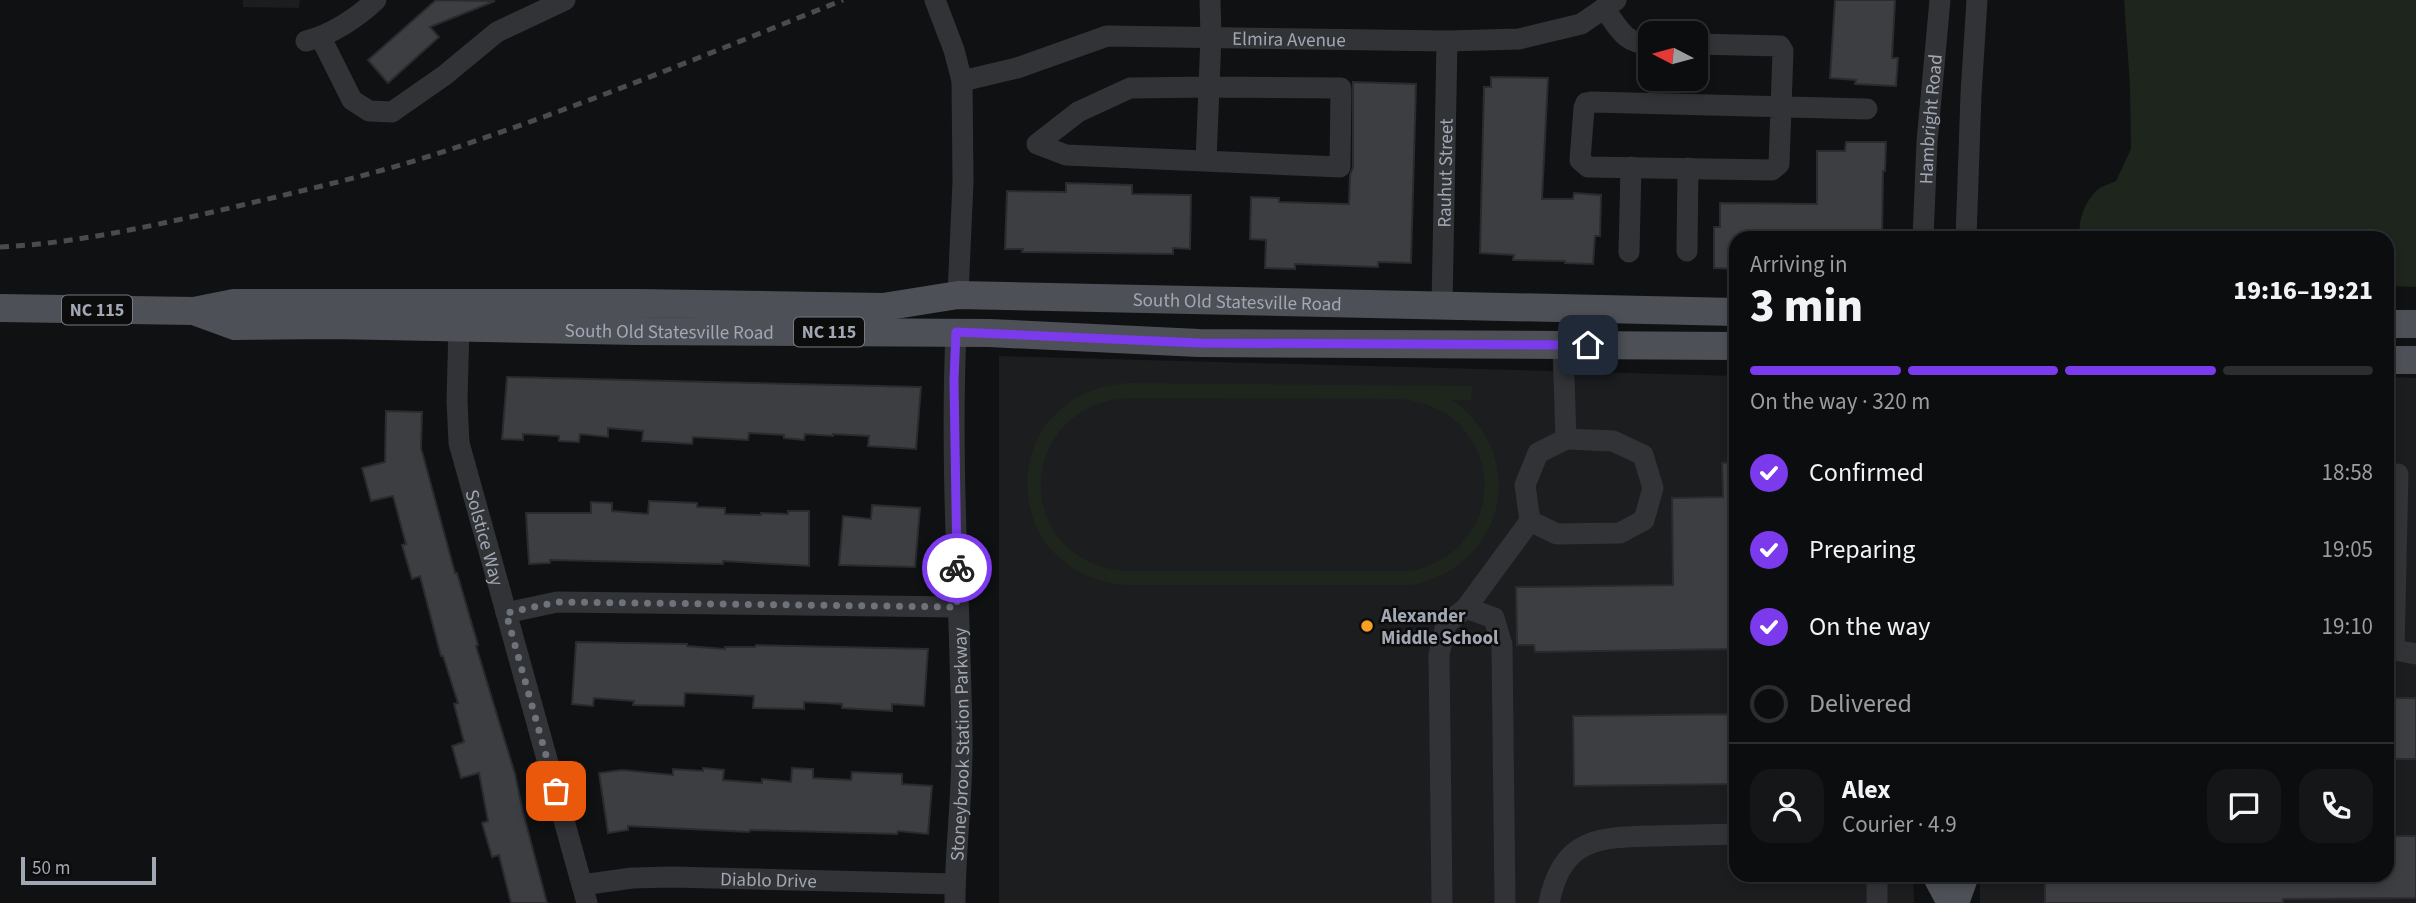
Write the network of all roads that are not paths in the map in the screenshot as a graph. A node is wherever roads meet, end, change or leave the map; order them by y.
1 (376, 0) edge
2 (565, 0) edge
3 (935, 0) edge
4 (1210, 0) edge
5 (1940, 0) edge
6 (1977, 0) edge
7 (1610, 4) edge
8 (1211, 36) junction
9 (1447, 41) junction
10 (1638, 44) edge
11 (1708, 44) edge
12 (962, 81) junction
13 (1209, 87) junction
14 (1782, 106) junction
15 (1867, 109) dead end
16 (1206, 161) junction
17 (1631, 167) junction
18 (1688, 168) junction
19 (1923, 231) edge
20 (1966, 231) edge
21 (1687, 251) dead end
22 (1629, 252) dead end
23 (958, 295) junction
24 (1140, 299) junction
25 (1442, 306) junction
26 (0, 308) edge
27 (194, 311) junction
28 (1729, 312) edge
29 (2394, 324) edge
30 (2416, 324) edge
31 (459, 327) junction
32 (719, 332) junction
33 (956, 332) junction
34 (1563, 345) junction
35 (1729, 346) edge
36 (2394, 360) edge
37 (2416, 360) edge
38 (1566, 439) junction
39 (2400, 473) edge
40 (1530, 521) junction
41 (957, 607) junction
42 (1466, 608) junction
43 (506, 613) junction
44 (2394, 625) edge
45 (2394, 650) edge
46 (2416, 654) edge
47 (1729, 834) edge
48 (1877, 882) edge
49 (1940, 882) edge
50 (1962, 882) edge
51 (955, 893) edge
52 (584, 894) edge
53 (1442, 903) edge
54 (1505, 903) edge
55 (1549, 903) edge
56 (1877, 903) edge
57 (1953, 903) edge

1 - 2 street
3 - 12 street
4 - 8 street
5 - 19 street, Hambright Road
6 - 20 street, Hambright Road
7 - 9 street, Elmira Avenue
7 - 10 street
8 - 9 street, Elmira Avenue
8 - 12 street, Elmira Avenue
8 - 13 street
9 - 25 street, Rauhut Street
11 - 14 street
12 - 23 street
13 - 16 street
13 - 16 street
13 - 16 street
14 - 15 street
14 - 17 street
14 - 18 street
17 - 18 street
17 - 22 street
18 - 21 street
23 - 24 main road, South Old Statesville Road / NC 115
23 - 27 main road, South Old Statesville Road / NC 115
23 - 32 main road
24 - 25 main road, South Old Statesville Road / NC 115
24 - 33 main road
25 - 28 main road, South Old Statesville Road / NC 115
26 - 27 main road, South Old Statesville Road / NC 115
27 - 31 main road, South Old Statesville Road / NC 115
29 - 30 main road
31 - 32 main road, South Old Statesville Road / NC 115
31 - 43 street, Solstice Way
32 - 33 main road, South Old Statesville Road / NC 115
33 - 34 main road, South Old Statesville Road / NC 115
33 - 41 street, Stoneybrook Station Parkway
34 - 35 main road, South Old Statesville Road / NC 115
34 - 38 street
36 - 37 main road
38 - 40 street
38 - 40 street
39 - 44 street
40 - 42 street
41 - 43 street
41 - 51 street, Stoneybrook Station Parkway
42 - 53 street
42 - 54 street
43 - 52 street, Solstice Way
45 - 46 street
47 - 55 street
48 - 56 street
49 - 57 main road
50 - 57 main road
51 - 52 street, Diablo Drive

